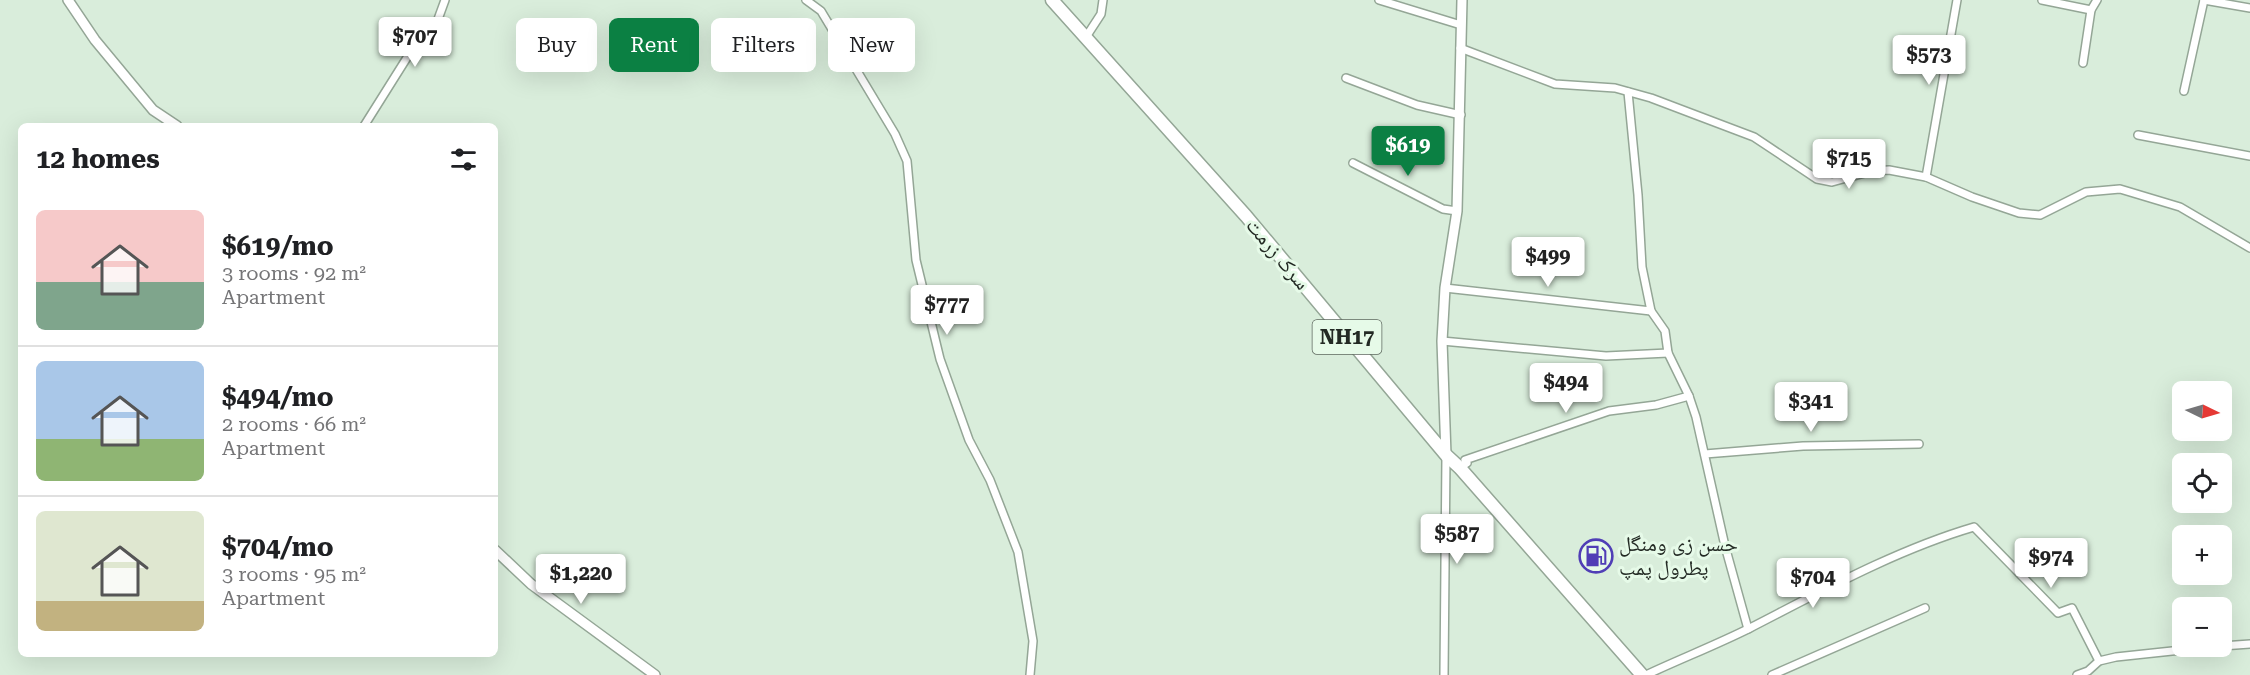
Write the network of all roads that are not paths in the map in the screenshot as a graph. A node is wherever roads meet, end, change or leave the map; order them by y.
1 (68, 0) edge
2 (445, 0) edge
3 (806, 0) edge
4 (822, 0) edge
5 (1052, 0) edge
6 (1103, 0) edge
7 (1379, 0) edge
8 (1462, 0) edge
9 (1957, 0) edge
10 (2042, 0) edge
11 (2097, 0) edge
12 (2204, 0) edge
13 (2250, 8) edge
14 (821, 10) junction
15 (2091, 10) junction
16 (1461, 25) junction
17 (1086, 37) junction
18 (1460, 48) junction
19 (2083, 63) dead end
20 (1346, 78) dead end
21 (2184, 91) dead end
22 (1628, 92) junction
23 (1461, 115) junction
24 (172, 123) edge
25 (366, 123) edge
26 (2138, 135) dead end
27 (2250, 156) edge
28 (1353, 163) dead end
29 (1926, 177) junction
30 (1456, 211) junction
31 (2250, 248) edge
32 (1445, 288) junction
33 (1651, 311) junction
34 (1442, 341) junction
35 (1668, 353) junction
36 (1689, 396) junction
37 (1919, 444) dead end
38 (1705, 454) junction
39 (1446, 455) junction
40 (1460, 468) junction
41 (498, 553) edge
42 (1925, 608) dead end
43 (1748, 629) junction
44 (2250, 644) edge
45 (2232, 645) edge
46 (2172, 651) edge
47 (2099, 661) junction
48 (655, 675) edge
49 (1030, 675) edge
50 (1444, 675) edge
51 (1644, 675) edge
52 (1772, 675) edge
53 (2077, 675) edge

1 - 24 street
2 - 25 street
3 - 14 street
4 - 14 street
5 - 17 highway, سرک زرمت / NH17
6 - 17 street
7 - 16 street
8 - 16 street
9 - 29 street
10 - 15 street
11 - 15 street
12 - 13 street
12 - 21 street
14 - 49 street
15 - 19 street
16 - 18 street
17 - 39 highway, سرک زرمت / NH17
18 - 22 street
18 - 23 street
20 - 23 street
22 - 29 street
22 - 33 street
23 - 30 street
26 - 27 street
28 - 30 street
29 - 31 street
30 - 32 street
32 - 33 street
32 - 34 street
33 - 35 street
34 - 35 street
34 - 39 street
35 - 36 street
36 - 38 street
36 - 40 street
37 - 38 street
38 - 43 street
39 - 40 highway, سرک زرمت / NH17
39 - 50 street
40 - 51 highway, سرک زرمت / NH17
41 - 48 street
42 - 52 street
43 - 47 street
43 - 51 street
44 - 45 street
46 - 47 street
47 - 53 street

